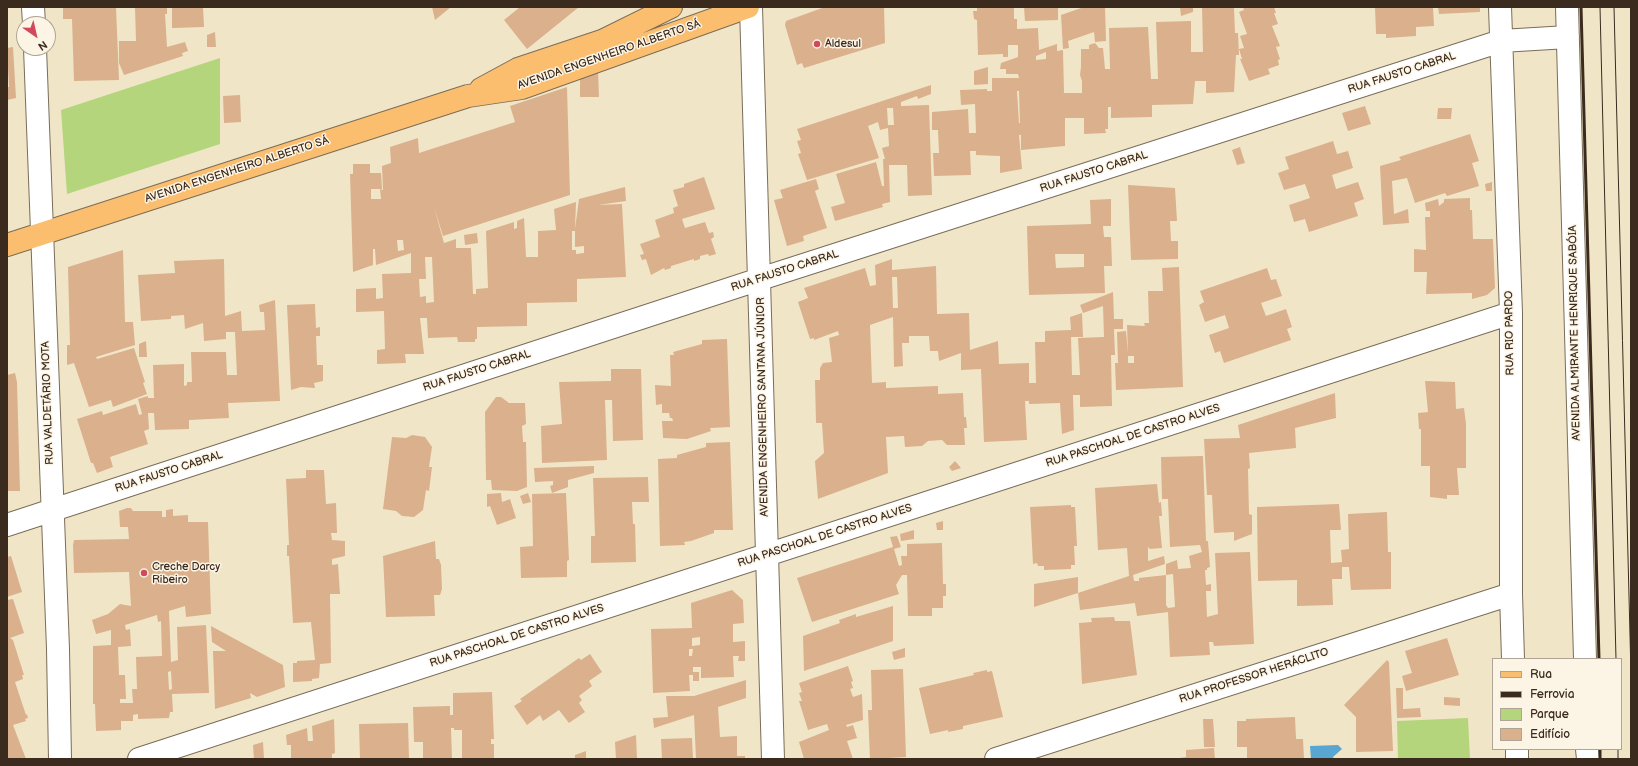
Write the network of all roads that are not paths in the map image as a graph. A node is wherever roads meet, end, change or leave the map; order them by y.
1 (658, 7) edge
2 (671, 7) edge
3 (749, 7) edge
4 (1500, 7) edge
5 (1567, 7) edge
6 (626, 30) junction
7 (1568, 37) junction
8 (1501, 41) junction
9 (35, 56) edge
10 (468, 96) junction
11 (41, 233) junction
12 (7, 245) edge
13 (760, 279) junction
14 (1511, 313) junction
15 (52, 510) junction
16 (7, 525) edge
17 (766, 555) junction
18 (1511, 594) junction
19 (1514, 658) edge
20 (1585, 658) edge
21 (60, 759) edge
22 (139, 759) edge
23 (773, 759) edge
24 (996, 759) edge

1 - 6 main road
2 - 6 main road, AVENIDA ENGENHEIRO ALBERTO SÁ
3 - 10 main road, AVENIDA ENGENHEIRO ALBERTO SÁ
3 - 13 street, AVENIDA ENGENHEIRO SANTANA JÚNIOR
4 - 8 street, RUA RIO PARDO
5 - 7 street, AVENIDA ALMIRANTE HENRIQUE SABÓIA
6 - 10 main road, AVENIDA ENGENHEIRO ALBERTO SÁ
7 - 8 street, RUA FAUSTO CABRAL
7 - 20 street, AVENIDA ALMIRANTE HENRIQUE SABÓIA
8 - 13 street, RUA FAUSTO CABRAL
8 - 14 street, RUA RIO PARDO
9 - 11 street, RUA VALDETÁRIO MOTA
10 - 11 main road, AVENIDA ENGENHEIRO ALBERTO SÁ
11 - 12 main road, AVENIDA ENGENHEIRO ALBERTO SÁ
11 - 15 street, RUA VALDETÁRIO MOTA
13 - 15 street, RUA FAUSTO CABRAL
13 - 17 street, AVENIDA ENGENHEIRO SANTANA JÚNIOR
14 - 17 street, RUA PASCHOAL DE CASTRO ALVES
14 - 18 street, RUA RIO PARDO
15 - 16 street, RUA FAUSTO CABRAL
15 - 21 street, RUA VALDETÁRIO MOTA
17 - 22 street, RUA PASCHOAL DE CASTRO ALVES
17 - 23 street, AVENIDA ENGENHEIRO SANTANA JÚNIOR
18 - 19 street, RUA RIO PARDO
18 - 24 street, RUA PROFESSOR HERÁCLITO

